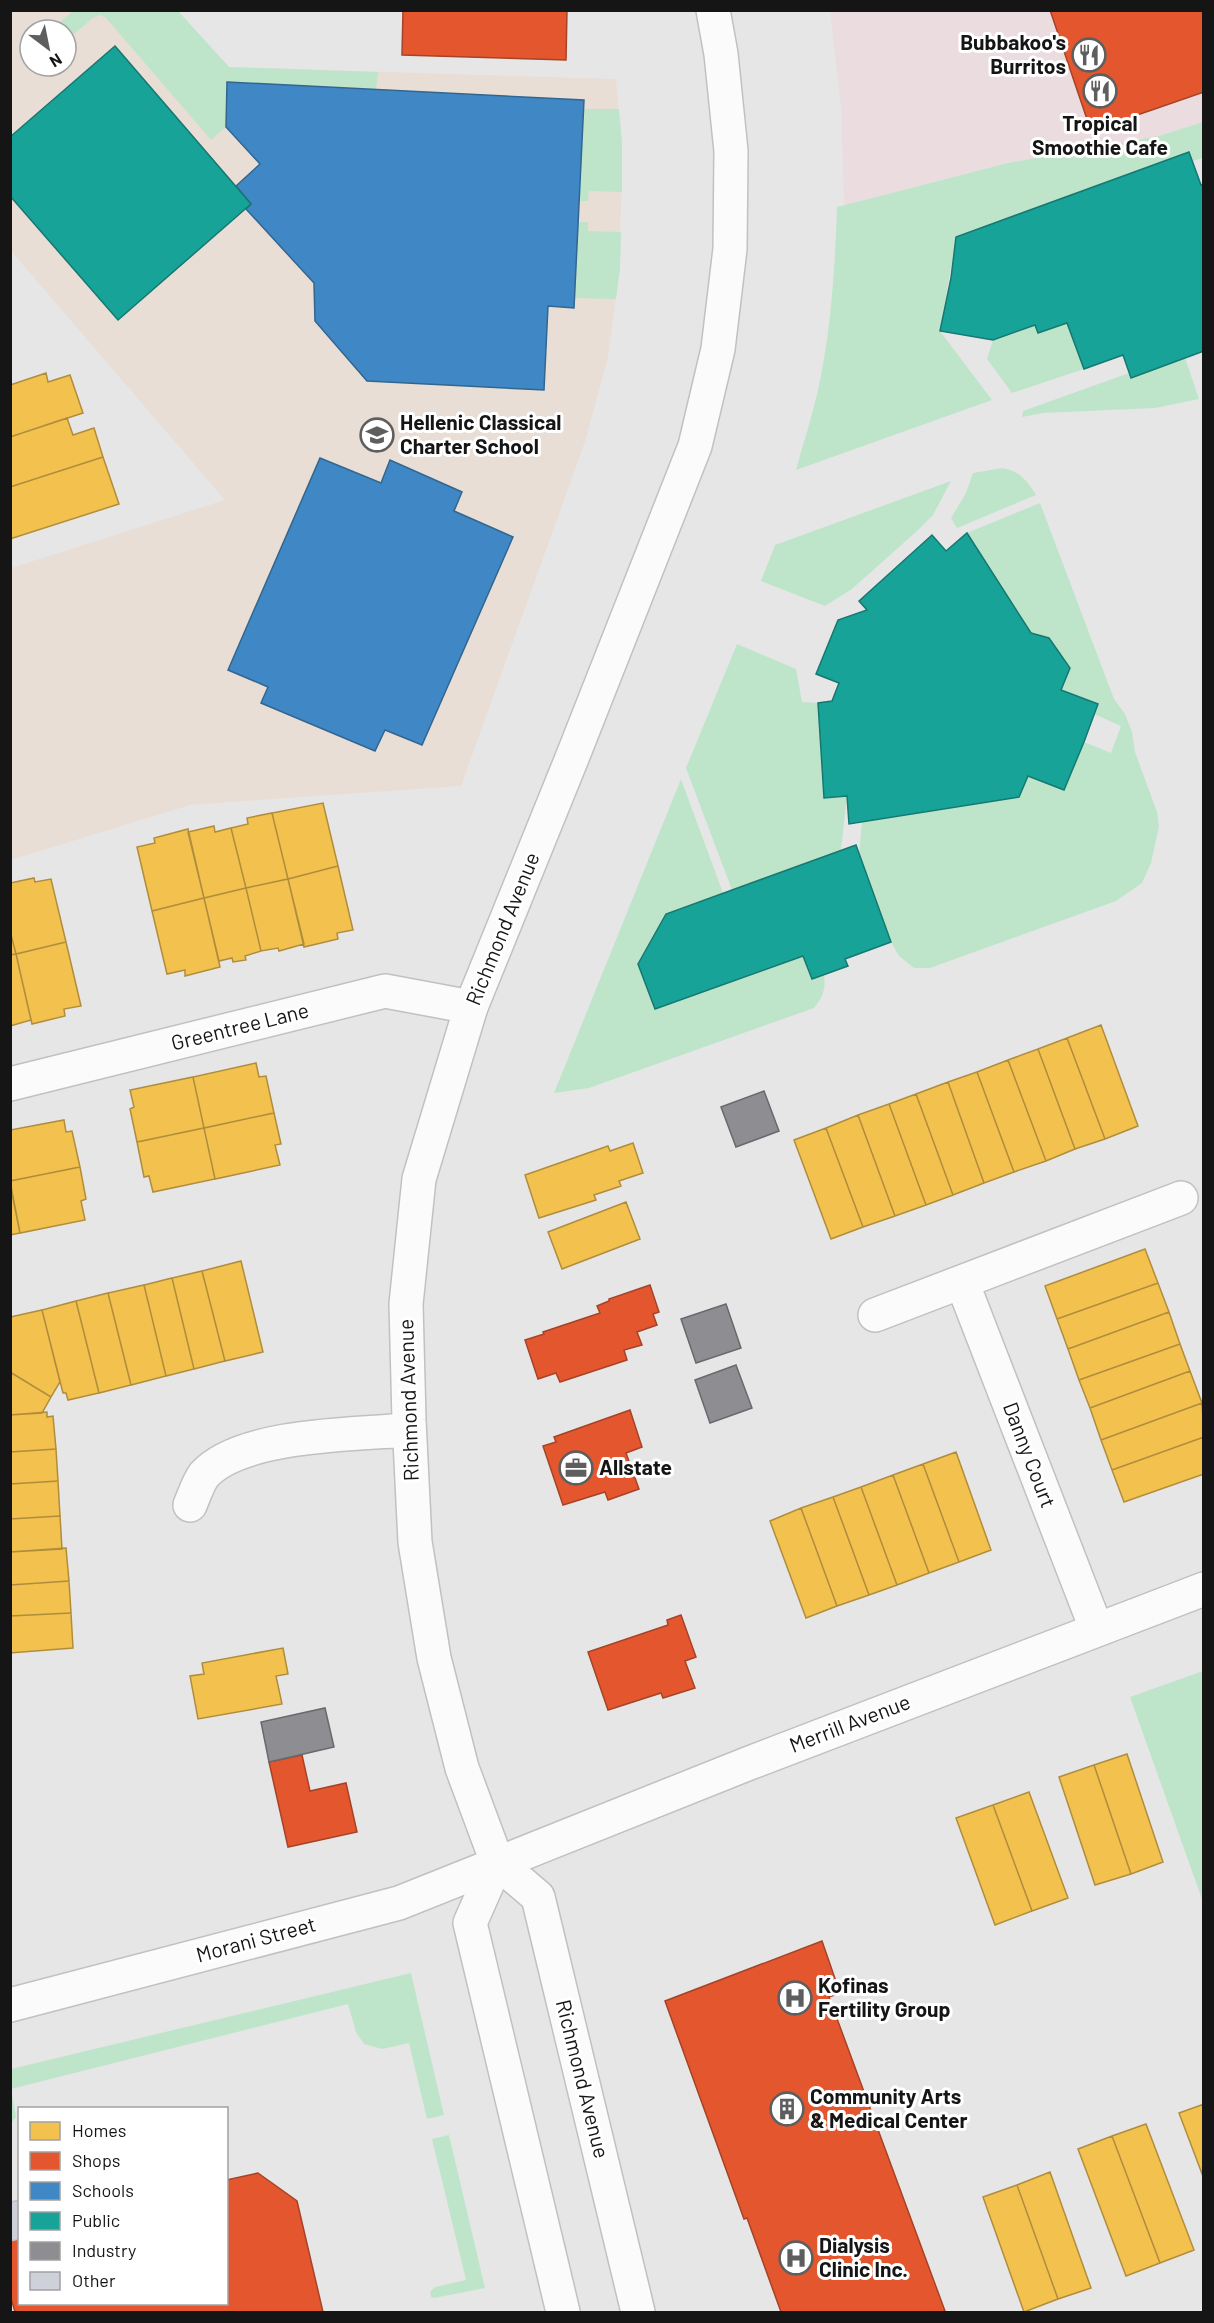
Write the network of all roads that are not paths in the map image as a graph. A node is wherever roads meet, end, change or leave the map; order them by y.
1 (712, 10) edge
2 (471, 1006) junction
3 (10, 1084) edge
4 (1181, 1198) dead end
5 (962, 1282) junction
6 (875, 1315) dead end
7 (409, 1430) junction
8 (190, 1505) dead end
9 (1203, 1589) edge
10 (1096, 1628) junction
11 (497, 1862) junction
12 (10, 2006) edge
13 (563, 2313) edge
14 (638, 2313) edge

1 - 2 main road, Richmond Avenue
2 - 3 main road, Greentree Lane
2 - 7 main road, Richmond Avenue
4 - 5 main road
5 - 6 main road
5 - 10 main road, Danny Court
7 - 8 main road
7 - 11 main road, Richmond Avenue
9 - 10 main road, Merrill Avenue
10 - 11 main road, Merrill Avenue
11 - 12 main road, Morani Street
11 - 13 main road
11 - 14 main road, Richmond Avenue

